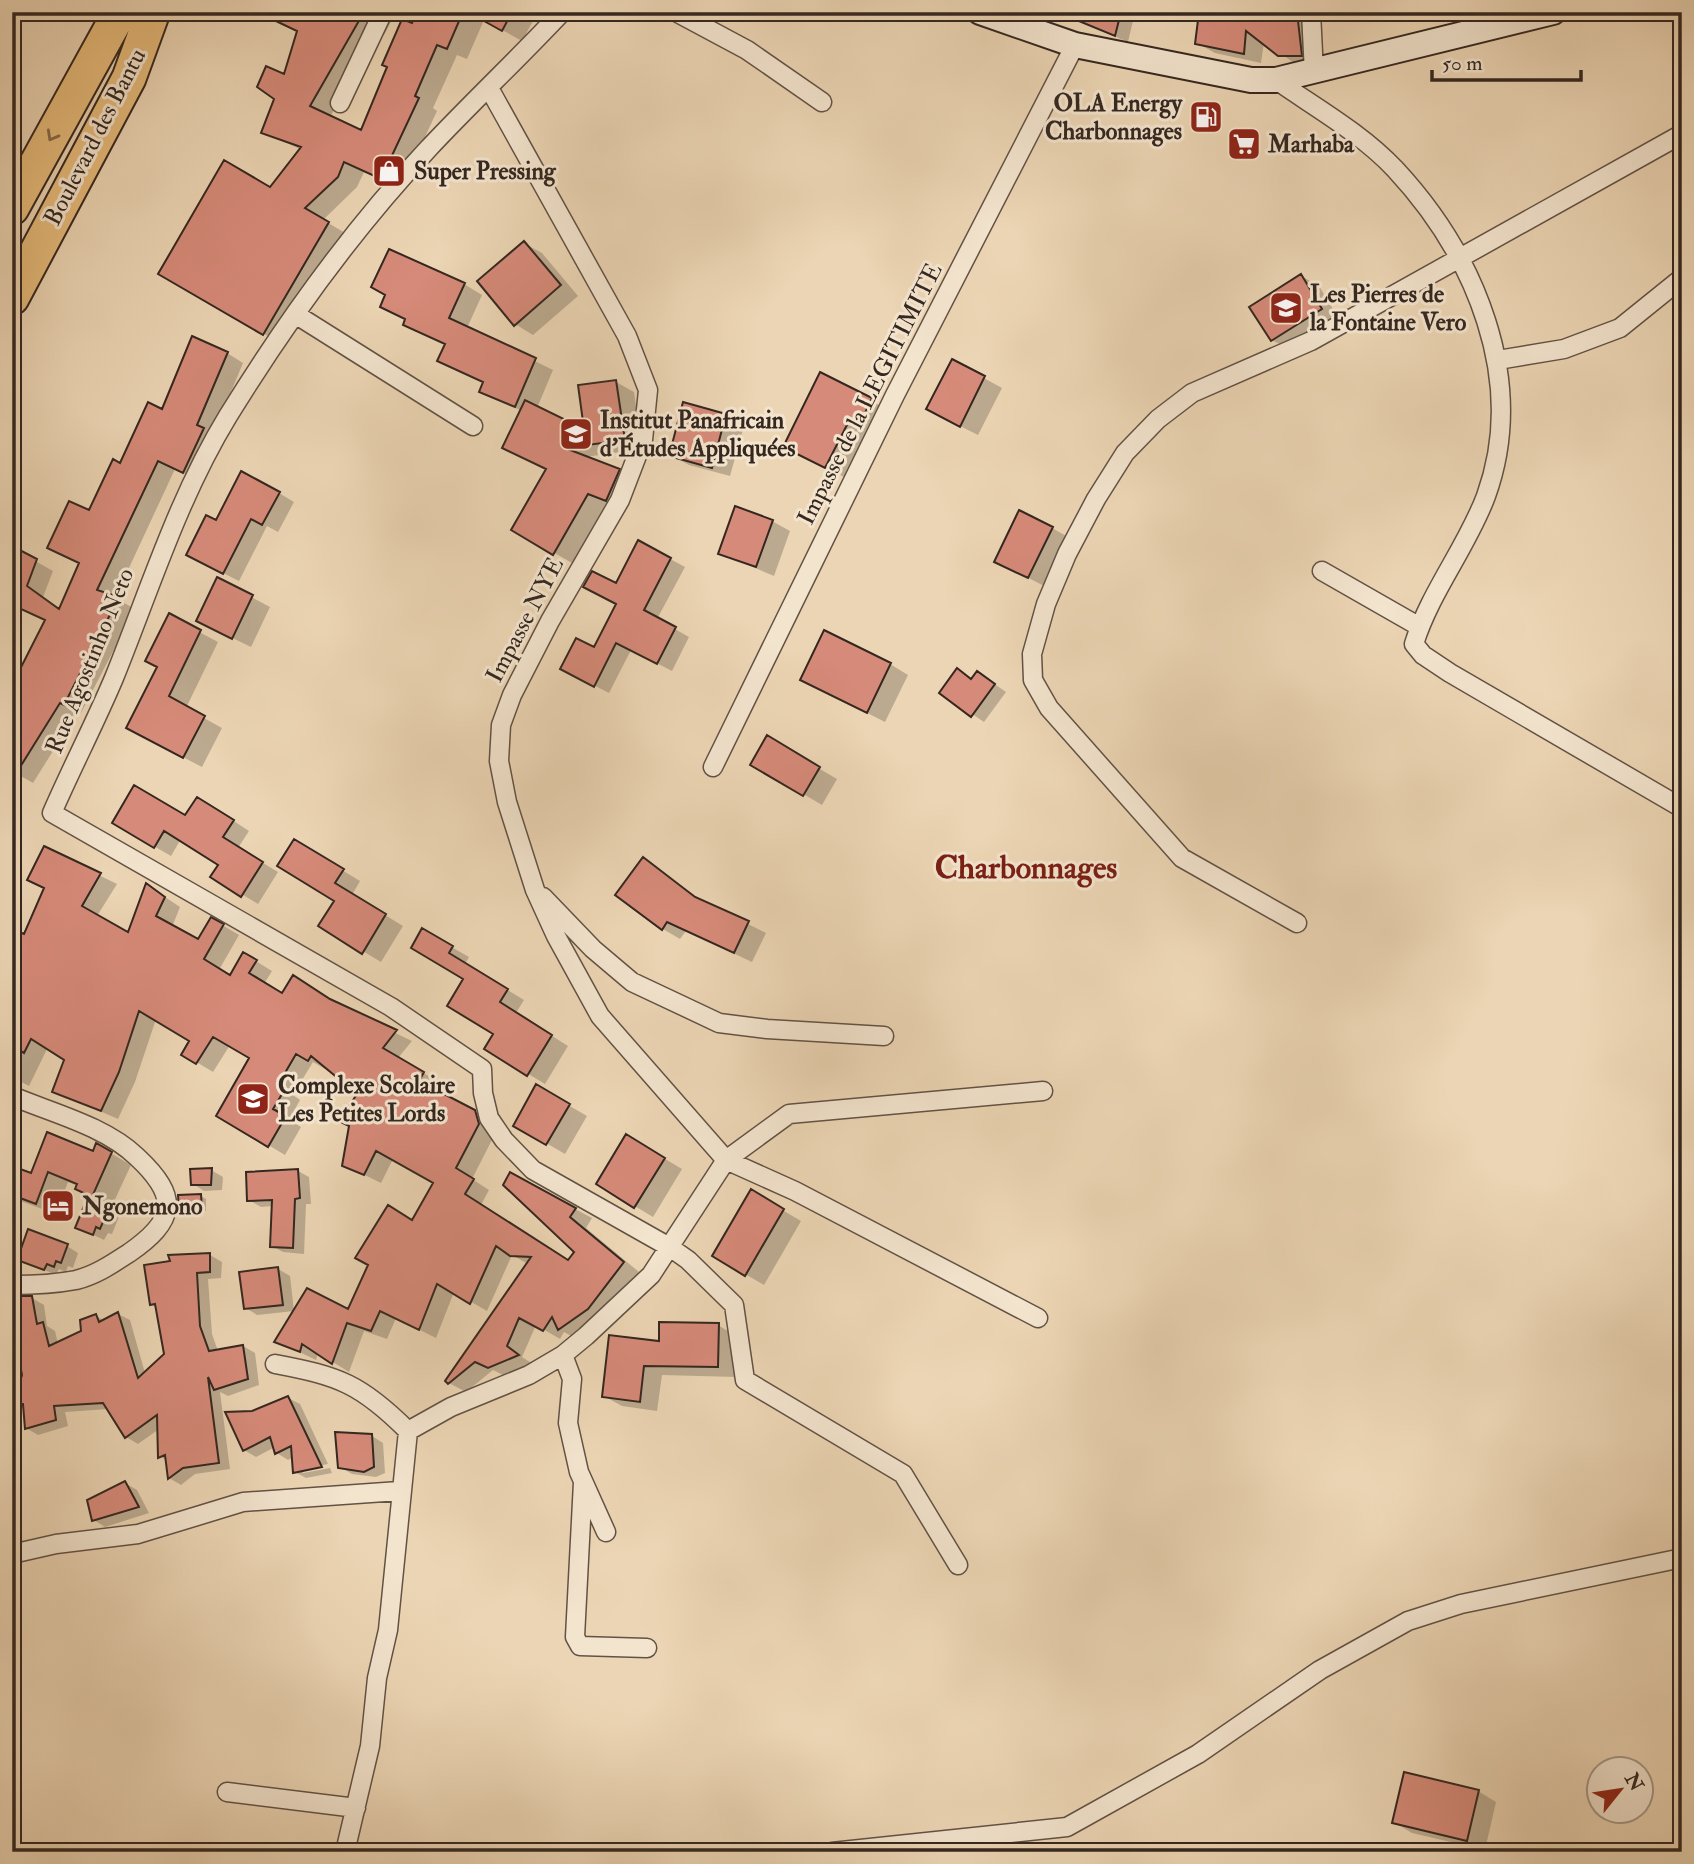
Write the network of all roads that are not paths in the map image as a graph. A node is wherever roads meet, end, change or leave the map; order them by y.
1 (104, 12) edge
2 (120, 12) edge
3 (153, 12) edge
4 (176, 12) edge
5 (383, 12) edge
6 (562, 12) edge
7 (676, 12) edge
8 (980, 12) edge
9 (1311, 12) edge
10 (1553, 12) edge
11 (1075, 45) junction
12 (1314, 73) junction
13 (129, 78) junction
14 (1276, 80) junction
15 (80, 88) junction
16 (489, 88) junction
17 (340, 103) dead end
18 (822, 103) dead end
19 (1682, 134) edge
20 (12, 208) edge
21 (1460, 260) junction
22 (1682, 278) edge
23 (12, 298) edge
24 (295, 314) junction
25 (1498, 360) junction
26 (474, 426) dead end
27 (1322, 571) dead end
28 (1420, 626) junction
29 (713, 767) dead end
30 (1682, 808) edge
31 (536, 890) junction
32 (1297, 923) dead end
33 (884, 1035) dead end
34 (1043, 1091) dead end
35 (12, 1096) edge
36 (726, 1160) junction
37 (671, 1248) junction
38 (12, 1284) edge
39 (1038, 1318) dead end
40 (563, 1355) junction
41 (275, 1364) dead end
42 (408, 1431) junction
43 (583, 1482) junction
44 (399, 1491) junction
45 (606, 1532) dead end
46 (12, 1554) edge
47 (1682, 1559) edge
48 (958, 1565) dead end
49 (647, 1648) dead end
50 (227, 1791) dead end
51 (356, 1808) junction
52 (345, 1852) edge
53 (832, 1852) edge

1 - 15 highway
2 - 15 highway, Boulevard des Bantu
3 - 13 highway, Boulevard des Bantu
4 - 13 highway
5 - 17 street
6 - 16 street, Rue Agostinho Neto
7 - 18 street
8 - 11 street
9 - 12 street
10 - 12 street
11 - 14 street
11 - 29 street, Impasse de la LEGITIMITE
12 - 14 street
13 - 23 highway, Boulevard des Bantu
14 - 21 street
15 -> 20 highway, Boulevard des Bantu
16 - 24 street, Rue Agostinho Neto
16 - 31 street, Impasse NYE
19 - 21 street
21 - 25 street
21 - 32 street
22 - 25 street
24 - 26 street
24 - 37 street, Rue Agostinho Neto
25 - 28 street
27 - 28 street
28 - 30 street
31 - 33 street
31 - 36 street, Impasse NYE
34 - 36 street
35 - 38 street
36 - 37 street
36 - 39 street
37 - 40 street
37 - 48 street
40 - 42 street
40 - 43 street
41 - 42 street
42 - 44 street
43 - 45 street
43 - 49 street
44 - 46 street
44 - 51 street
47 - 53 street
50 - 51 street
51 - 52 street

